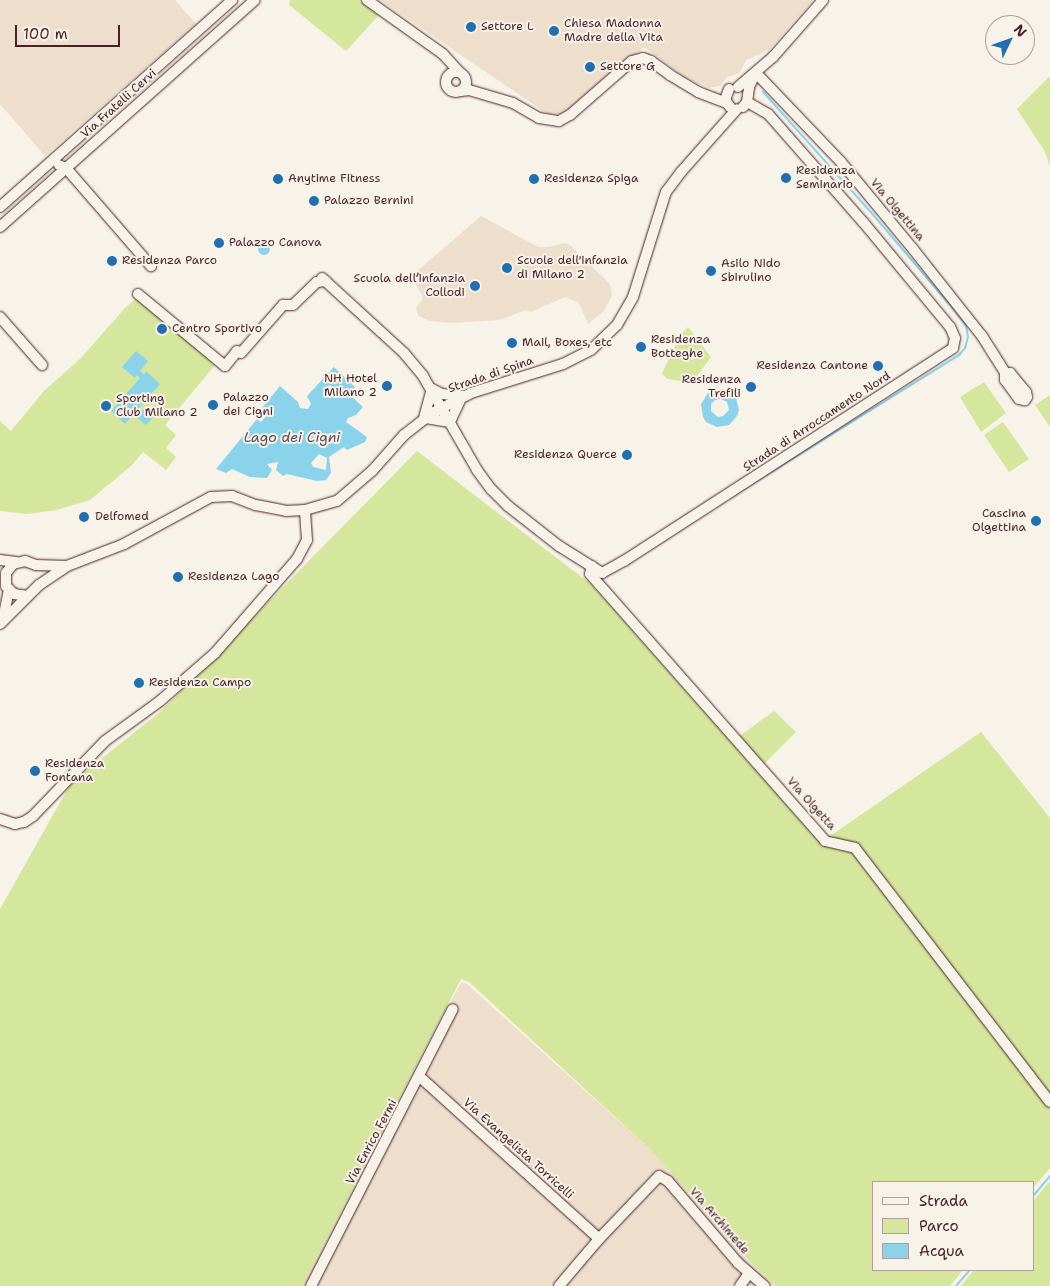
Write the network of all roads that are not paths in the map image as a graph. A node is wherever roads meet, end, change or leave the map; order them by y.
1 (232, 0) edge
2 (255, 0) edge
3 (367, 0) edge
4 (823, 0) edge
5 (454, 73) junction
6 (756, 73) junction
7 (464, 86) junction
8 (733, 88) junction
9 (694, 90) junction
10 (747, 99) junction
11 (731, 106) junction
12 (56, 156) junction
13 (66, 168) junction
14 (0, 207) edge
15 (0, 227) edge
16 (151, 266) dead end
17 (138, 294) dead end
18 (0, 317) edge
19 (42, 365) dead end
20 (1006, 374) dead end
21 (432, 389) junction
22 (462, 396) junction
23 (442, 407) junction
24 (424, 418) junction
25 (450, 422) junction
26 (305, 510) junction
27 (0, 560) edge
28 (16, 562) junction
29 (33, 564) junction
30 (68, 566) junction
31 (592, 566) junction
32 (2, 574) edge
33 (39, 585) junction
34 (9, 590) junction
35 (28, 596) junction
36 (1, 623) edge
37 (0, 819) edge
38 (453, 1009) dead end
39 (420, 1077) junction
40 (1050, 1102) edge
41 (599, 1239) junction
42 (749, 1273) junction
43 (311, 1286) edge
44 (559, 1286) edge
45 (740, 1286) edge
46 (764, 1286) edge

1 - 12 street, Via Fratelli Cervi
2 - 13 street, Via Fratelli Cervi
3 - 5 street
4 - 6 street
5 - 7 street
5 - 7 street
6 - 8 street
6 - 10 street
6 - 20 street, Via Olgettina
7 - 9 street
8 - 9 street
8 - 10 street
8 - 11 street
9 - 11 street
10 - 11 street
10 - 31 street, Strada di Arroccamento Nord
11 - 22 street, Strada di Spina
12 - 13 street
12 - 14 street, Via Fratelli Cervi
13 - 15 street, Via Fratelli Cervi
13 - 16 street
17 - 21 street, Strada di Arroccamento Nord
18 - 19 street
21 - 22 street
21 - 23 street, Strada di Arroccamento Nord
21 - 24 street
22 - 23 street, Strada di Spina
22 - 25 street
23 - 24 street, Strada di Spina
23 - 25 street, Strada di Arroccamento Nord
24 - 25 street
24 - 26 street, Strada di Spina
25 - 31 street, Strada di Arroccamento Nord
26 - 30 street, Strada di Spina
26 - 37 street
27 - 28 street
28 - 29 street
28 - 32 street
29 - 30 street
29 - 33 street
30 - 33 street
31 - 40 street, Via Olgetta
32 - 34 street
33 - 35 street
34 - 35 street
34 - 36 street
35 - 36 street
38 - 39 street, Via Enrico Fermi
39 - 41 street, Via Evangelista Torricelli
39 - 43 street, Via Enrico Fermi
41 - 42 street, Via Archimede
41 - 44 street
42 - 45 street
42 - 46 street, Via Archimede

